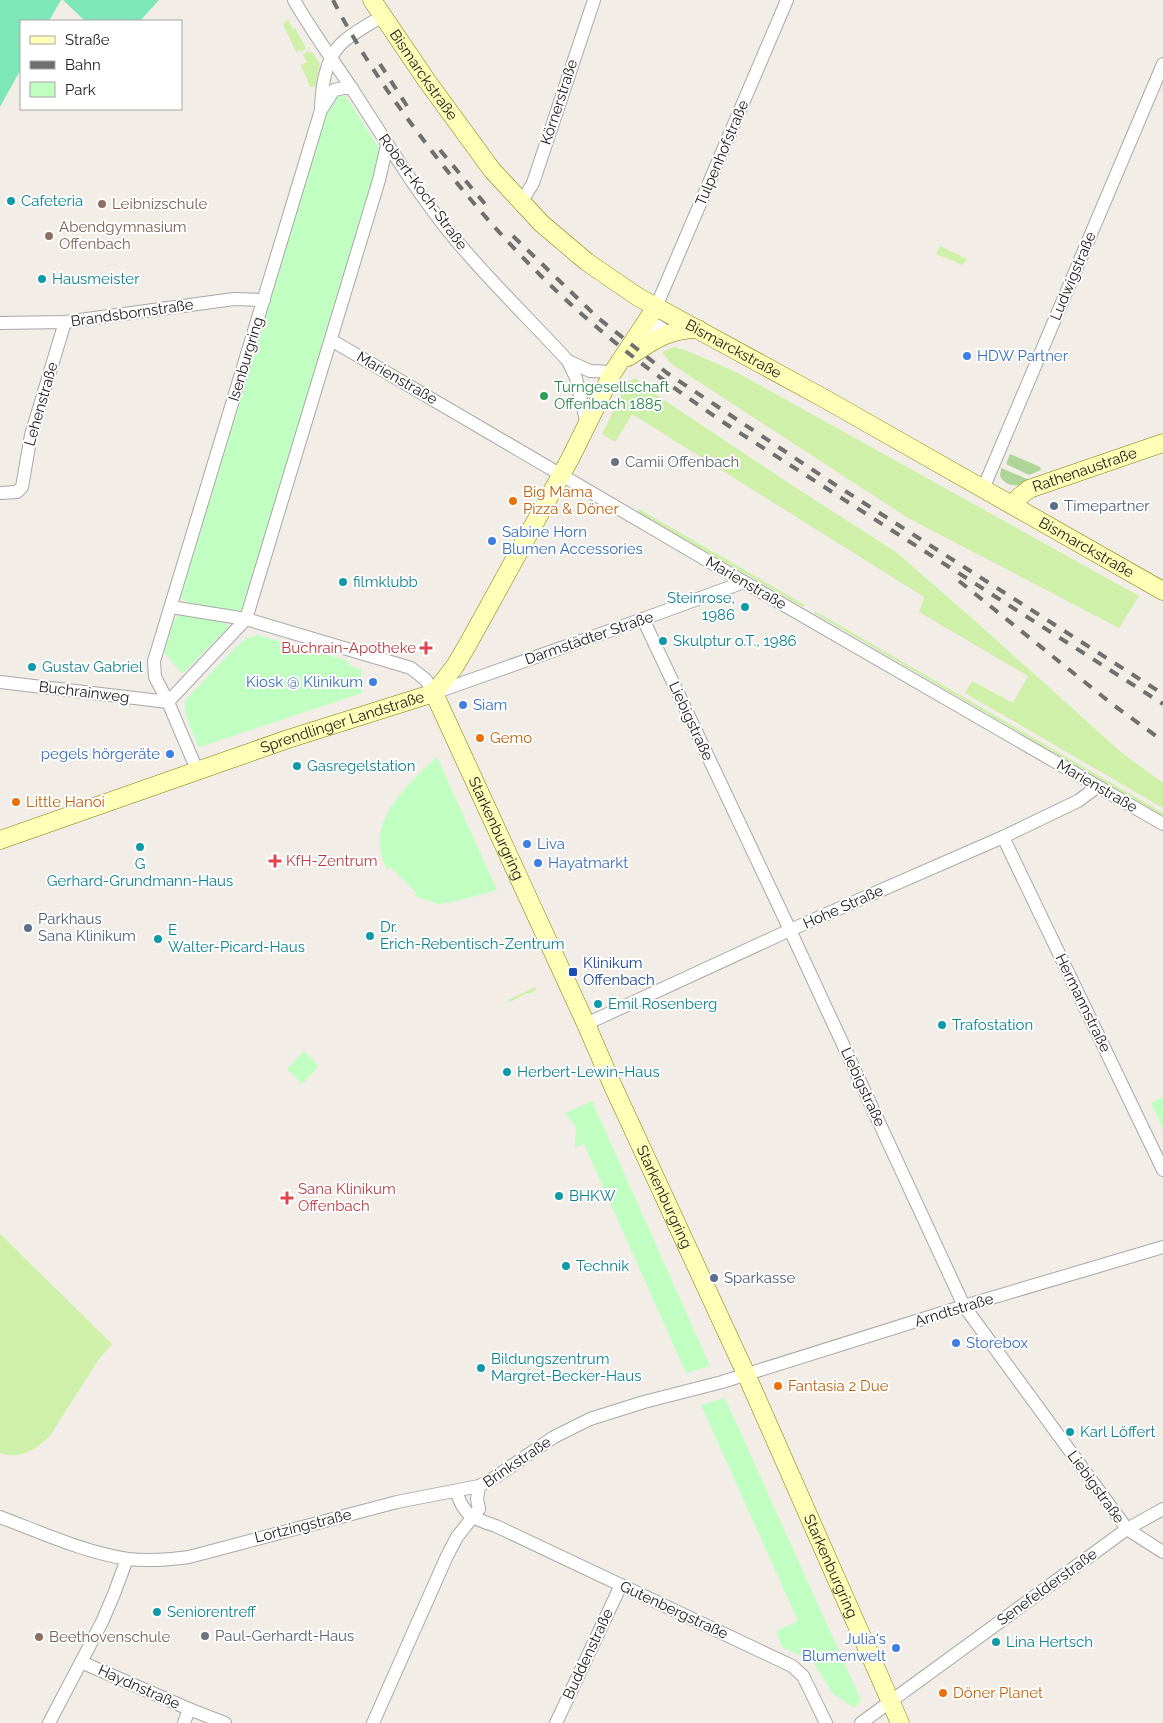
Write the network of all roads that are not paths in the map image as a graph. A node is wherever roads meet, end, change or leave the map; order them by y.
1 (294, 0) edge
2 (372, 0) edge
3 (594, 0) edge
4 (787, 0) edge
5 (382, 8) edge
6 (331, 58) junction
7 (1163, 64) edge
8 (352, 88) junction
9 (321, 110) junction
10 (387, 145) junction
11 (403, 168) junction
12 (380, 176) junction
13 (520, 201) junction
14 (264, 300) junction
15 (656, 307) junction
16 (65, 322) junction
17 (0, 323) edge
18 (698, 329) junction
19 (331, 340) junction
20 (568, 361) junction
21 (617, 366) junction
22 (587, 425) junction
23 (1163, 443) edge
24 (561, 475) junction
25 (983, 489) junction
26 (0, 493) edge
27 (1014, 505) junction
28 (744, 582) junction
29 (1163, 591) edge
30 (171, 607) junction
31 (246, 619) junction
32 (643, 619) junction
33 (0, 682) edge
34 (434, 693) junction
35 (168, 702) junction
36 (197, 770) junction
37 (1097, 787) junction
38 (1163, 824) edge
39 (1003, 837) junction
40 (0, 840) edge
41 (790, 930) junction
42 (586, 1024) junction
43 (1163, 1170) edge
44 (1163, 1247) edge
45 (964, 1306) junction
46 (746, 1374) junction
47 (479, 1486) junction
48 (456, 1490) junction
49 (1163, 1509) edge
50 (475, 1513) junction
51 (0, 1517) edge
52 (1127, 1529) junction
53 (1163, 1552) edge
54 (127, 1559) junction
55 (621, 1585) junction
56 (81, 1662) junction
57 (891, 1702) junction
58 (189, 1709) junction
59 (49, 1723) edge
60 (184, 1723) edge
61 (225, 1723) edge
62 (373, 1723) edge
63 (556, 1723) edge
64 (826, 1723) edge
65 (861, 1723) edge
66 (900, 1723) edge

1 - 6 street, Robert-Koch-Straße
2 - 5 main road, Bismarckstraße
3 - 13 street, Körnerstraße
4 - 15 street, Tulpenhofstraße
5 - 6 street, Isenburgring
5 - 13 main road, Bismarckstraße
6 - 8 street, Robert-Koch-Straße
6 - 9 street, Isenburgring
7 - 25 street, Ludwigstraße
8 - 9 street, Isenburgring
8 - 10 street, Robert-Koch-Straße
9 - 14 street, Isenburgring
10 - 11 street, Robert-Koch-Straße
10 - 12 street
11 - 12 street
11 - 20 street, Robert-Koch-Straße
12 - 19 street
13 - 15 main road, Bismarckstraße
14 - 16 street, Brandsbornstraße
14 - 30 street, Isenburgring
15 - 18 main road, Bismarckstraße
15 - 21 main road, Sprendlinger Landstraße
16 - 17 street, Brandsbornstraße
16 - 26 street, Lehenstraße
18 - 21 main road
18 - 25 main road, Bismarckstraße
19 - 24 street, Marienstraße
19 - 31 street
20 - 21 street, Robert-Koch-Straße
20 - 22 street, Robert-Koch-Straße
21 - 22 main road, Sprendlinger Landstraße
22 - 24 main road, Sprendlinger Landstraße
23 - 27 main road, Rathenaustraße
24 - 28 street, Marienstraße
24 - 34 main road, Sprendlinger Landstraße
25 - 27 main road, Bismarckstraße
27 - 29 main road, Bismarckstraße
28 - 32 street, Darmstädter Straße
28 - 37 street, Marienstraße
30 - 31 street
30 - 35 street, Isenburgring
31 - 34 street
31 - 35 street
32 - 34 street, Darmstädter Straße
32 - 41 street, Liebigstraße
33 - 35 street, Buchrainweg
34 - 36 main road, Sprendlinger Landstraße
34 - 42 main road, Starkenburgring
35 - 36 street, Isenburgring
36 - 40 main road, Sprendlinger Landstraße
37 - 38 street, Marienstraße
37 - 39 street, Hohe Straße
39 - 41 street, Hohe Straße
39 - 43 street, Hermannstraße
41 - 42 street, Hohe Straße
41 - 45 street, Liebigstraße
42 - 46 main road, Starkenburgring
44 - 45 street, Arndtstraße
45 - 46 street, Arndtstraße
45 - 52 street, Liebigstraße
46 - 47 street, Brinkstraße
46 - 57 main road, Starkenburgring
47 - 48 street, Lortzingstraße
47 - 50 street, Brinkstraße
48 - 50 street, Gutenbergstraße
48 - 54 street, Lortzingstraße
49 - 52 street, Senefelderstraße
50 - 55 street, Gutenbergstraße
50 - 62 street
51 - 54 street, Lortzingstraße
52 - 53 street
52 - 57 street, Senefelderstraße
54 - 56 street
55 - 63 street, Buddenstraße
55 - 64 street, Gutenbergstraße
56 - 58 street, Haydnstraße
56 - 59 street
57 - 65 street, Senefelderstraße
57 - 66 main road, Starkenburgring
58 - 60 street
58 - 61 street, Haydnstraße

